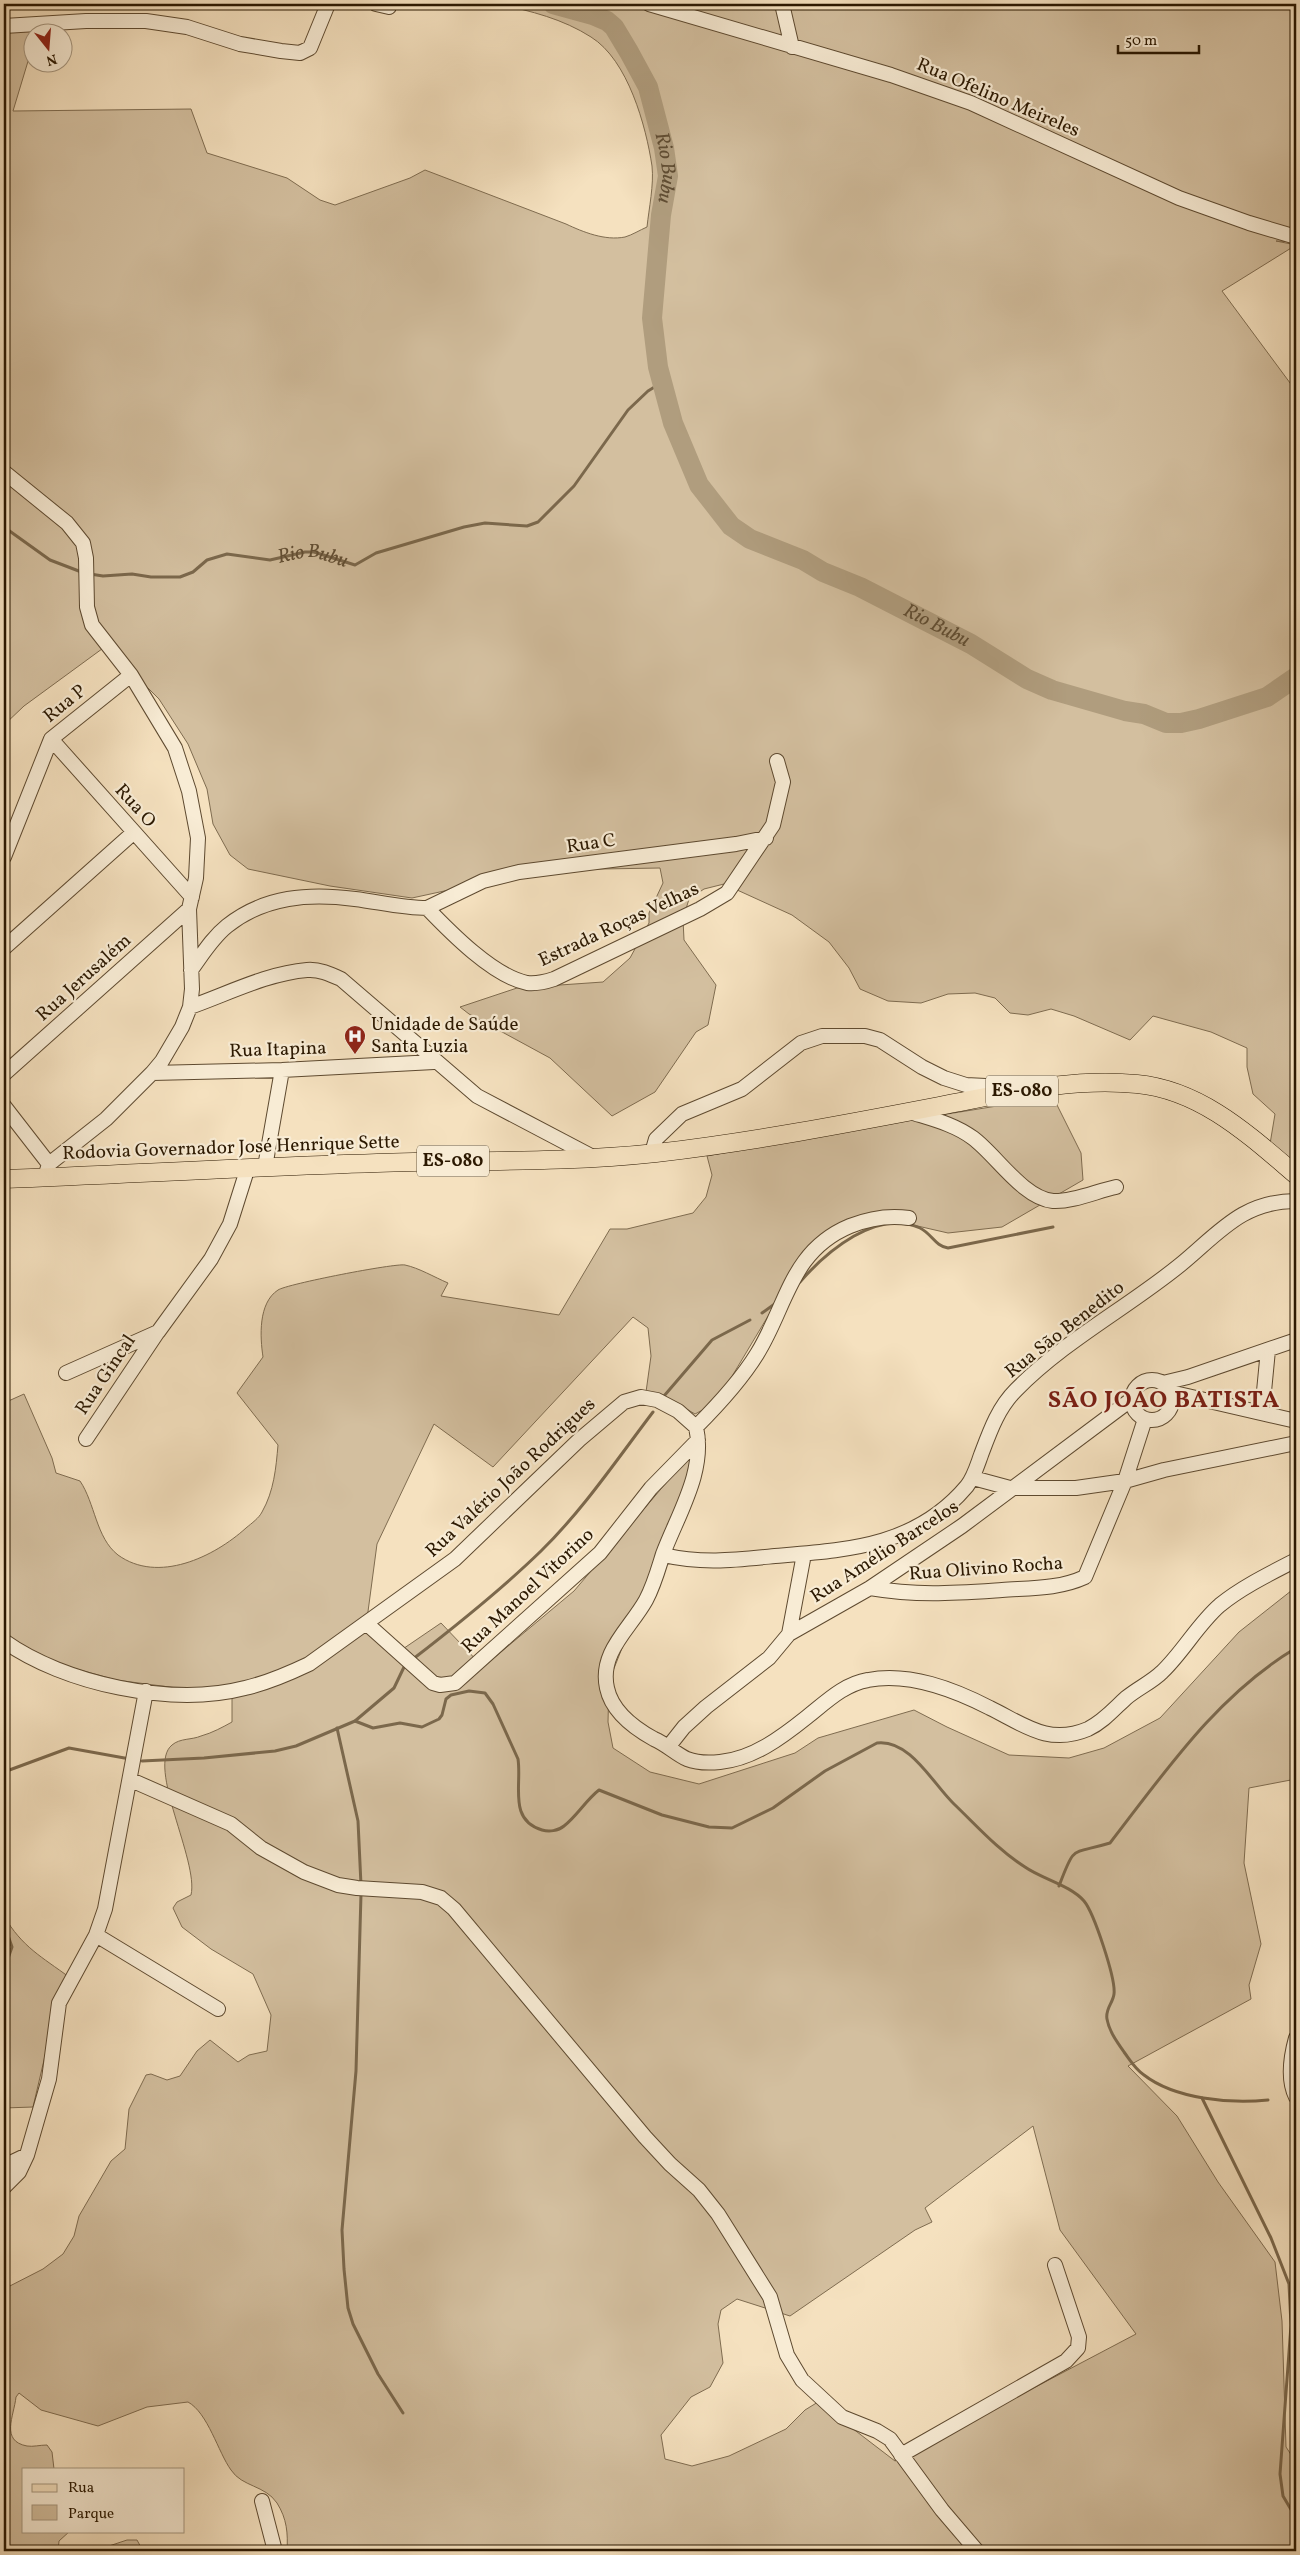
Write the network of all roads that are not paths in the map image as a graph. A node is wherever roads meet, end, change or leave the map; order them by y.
1 (328, 4) edge
2 (649, 4) edge
3 (782, 4) edge
4 (4, 26) edge
5 (792, 47) junction
6 (1296, 237) edge
7 (4, 472) edge
8 (131, 675) junction
9 (51, 739) junction
10 (778, 761) dead end
11 (133, 832) junction
12 (766, 838) junction
13 (4, 857) edge
14 (190, 903) junction
15 (427, 908) junction
16 (4, 948) edge
17 (190, 970) junction
18 (190, 1007) junction
19 (434, 1062) junction
20 (282, 1070) junction
21 (152, 1073) junction
22 (4, 1074) edge
23 (1007, 1094) junction
24 (4, 1106) edge
25 (909, 1112) junction
26 (652, 1153) junction
27 (593, 1157) junction
28 (257, 1167) junction
29 (47, 1170) junction
30 (1296, 1175) edge
31 (4, 1179) edge
32 (1116, 1187) dead end
33 (1296, 1202) edge
34 (909, 1218) dead end
35 (158, 1332) junction
36 (1296, 1340) edge
37 (1268, 1350) junction
38 (66, 1373) dead end
39 (1167, 1388) junction
40 (1132, 1399) junction
41 (1262, 1412) junction
42 (1145, 1419) junction
43 (1296, 1421) edge
44 (697, 1434) junction
45 (86, 1439) dead end
46 (1296, 1443) edge
47 (972, 1478) junction
48 (1124, 1481) junction
49 (1010, 1488) junction
50 (804, 1554) junction
51 (663, 1555) junction
52 (1296, 1560) edge
53 (870, 1588) junction
54 (366, 1623) junction
55 (789, 1634) junction
56 (4, 1641) edge
57 (146, 1691) junction
58 (669, 1746) junction
59 (131, 1780) junction
60 (96, 1935) junction
61 (218, 2009) dead end
62 (1296, 2038) edge
63 (1296, 2096) edge
64 (26, 2155) junction
65 (4, 2166) edge
66 (4, 2187) edge
67 (1054, 2265) dead end
68 (901, 2455) junction
69 (262, 2502) dead end
70 (275, 2551) edge
71 (977, 2551) edge

1 - 4 street
2 - 5 street, Rua Ofelino Meireles
3 - 5 street
5 - 6 street, Rua Ofelino Meireles
7 - 8 street
8 - 9 street, Rua P
8 - 14 street
9 - 11 street, Rua O
9 - 13 street, Rua P
10 - 12 street, Estrada Roças Velhas
11 - 14 street, Rua O
11 - 16 street
12 - 15 street, Rua C
12 - 15 street, Estrada Roças Velhas
14 - 17 street
14 - 22 street, Rua Jerusalém
15 - 17 street
17 - 18 street
18 - 19 street
18 - 21 street
19 - 20 street, Rua Itapina
19 - 27 street
20 - 21 street, Rua Itapina
20 - 28 street, Rua Gincal
21 - 29 street
23 - 25 main road, Rodovia Governador José Henrique Sette / ES-080
23 - 26 street
23 - 30 main road, Rodovia Governador José Henrique Sette / ES-080
24 - 29 street
25 - 26 main road, Rodovia Governador José Henrique Sette / ES-080
25 - 32 street
26 - 27 main road, Rodovia Governador José Henrique Sette / ES-080
27 - 28 main road, Rodovia Governador José Henrique Sette / ES-080
28 - 29 main road, Rodovia Governador José Henrique Sette / ES-080
28 - 35 street, Rua Gincal
29 - 31 main road, Rodovia Governador José Henrique Sette / ES-080
33 - 47 street, Rua São Benedito
34 - 44 street
35 - 38 street
35 - 45 street, Rua Gincal
36 - 37 street
37 - 39 street
37 - 41 street
39 - 40 street
39 - 41 street
39 - 42 street
40 - 42 street
40 - 49 street, Rua Amélio Barcelos
41 - 43 street
42 - 48 street, Rua Olivino Rocha
44 - 51 street
44 - 54 street, Rua Valério João Rodrigues
44 - 54 street, Rua Manoel Vitorino
46 - 48 street
47 - 49 street
47 - 50 street, Rua São Benedito
48 - 49 street
48 - 53 street, Rua Olivino Rocha
49 - 53 street, Rua Amélio Barcelos
50 - 51 street, Rua São Benedito
50 - 55 street
51 - 58 street
52 - 58 street
53 - 55 street, Rua Amélio Barcelos
54 - 57 street, Rua Valério João Rodrigues
55 - 58 street, Rua Amélio Barcelos
56 - 57 street, Rua Valério João Rodrigues
57 - 59 street
59 - 60 street
59 - 68 street
60 - 61 street
60 - 64 street
62 - 63 street
64 - 65 street
64 - 66 street
67 - 68 street
68 - 71 street
69 - 70 street

